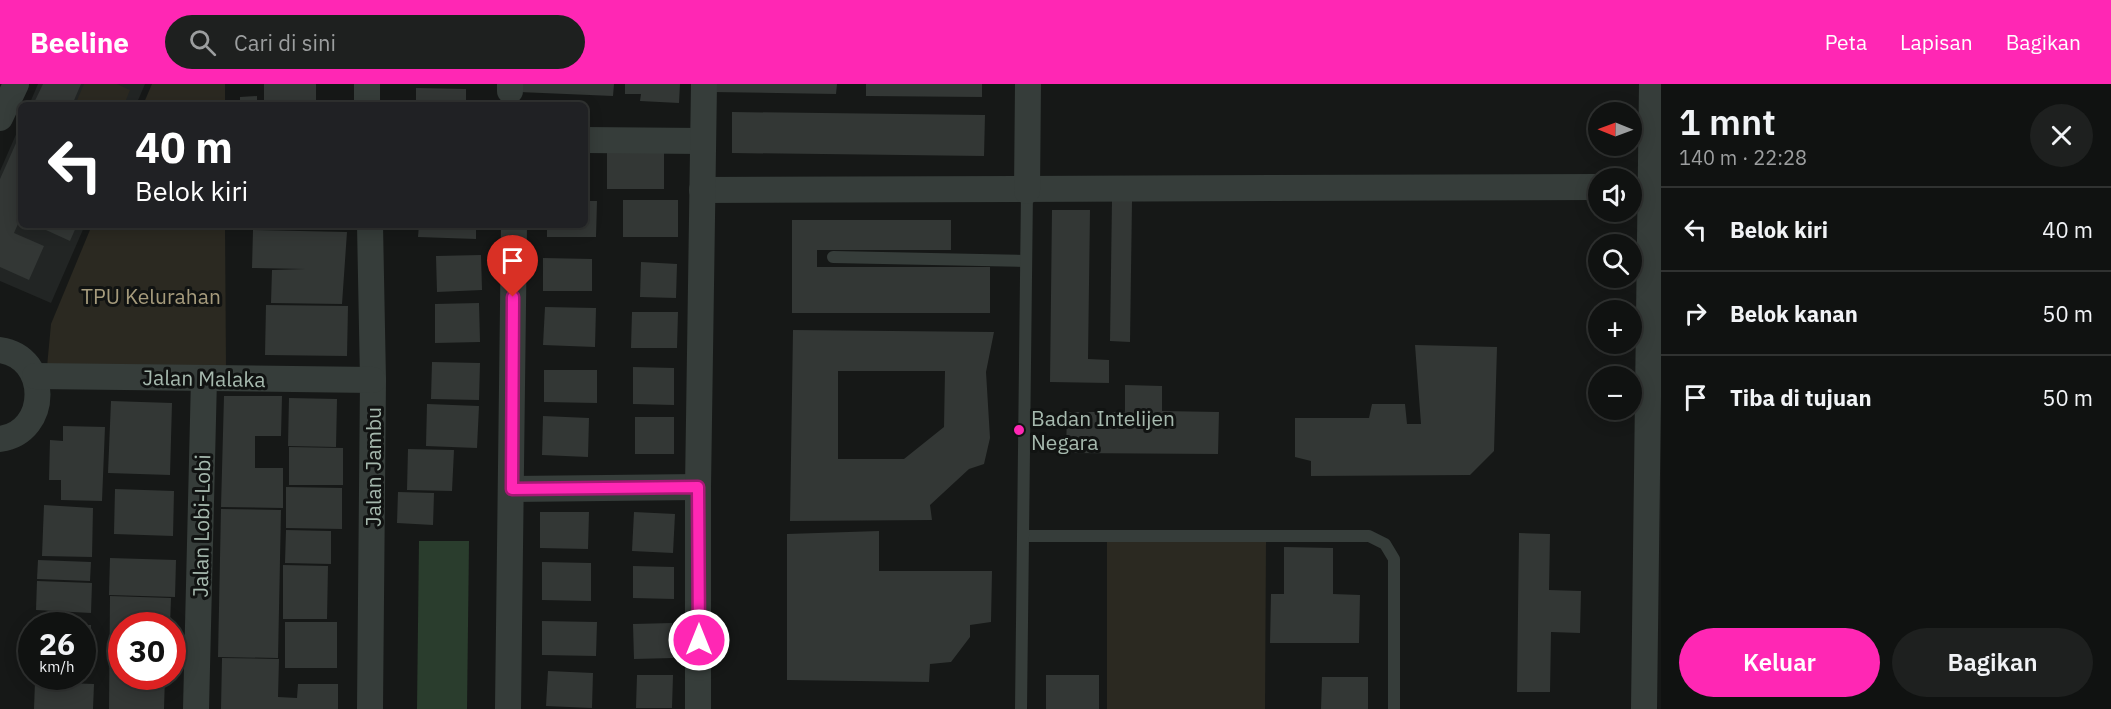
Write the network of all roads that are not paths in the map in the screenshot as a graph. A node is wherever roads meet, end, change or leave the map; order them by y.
1 (16, 84) edge
2 (367, 84) edge
3 (704, 84) edge
4 (1028, 84) edge
5 (1652, 84) edge
6 (368, 102) edge
7 (0, 118) edge
8 (1656, 125) edge
9 (588, 140) edge
10 (702, 141) junction
11 (1588, 186) edge
12 (1642, 186) edge
13 (702, 190) junction
14 (1027, 191) junction
15 (370, 228) edge
16 (514, 228) edge
17 (1656, 232) edge
18 (833, 257) dead end
19 (1026, 261) junction
20 (0, 350) edge
21 (35, 376) junction
22 (204, 378) junction
23 (1654, 378) edge
24 (373, 380) junction
25 (0, 440) edge
26 (698, 487) junction
27 (512, 489) junction
28 (1023, 536) junction
29 (196, 709) edge
30 (370, 709) edge
31 (508, 709) edge
32 (698, 709) edge
33 (1021, 709) edge
34 (1394, 709) edge
35 (1644, 709) edge

1 - 7 street
2 - 6 street
3 - 10 street
4 - 14 street
5 - 8 street
8 - 12 street
9 - 10 street
10 - 13 street
11 - 14 street
12 - 17 street
13 - 14 street
13 - 26 street
14 - 19 lane
15 - 24 street, Jalan Jambu
16 - 27 street
17 - 23 street
18 - 19 lane
19 - 28 lane
20 - 21 street
21 - 22 street, Jalan Malaka
21 - 25 street
22 - 24 street, Jalan Malaka
22 - 29 street, Jalan Lobi-Lobi
23 - 35 street
24 - 30 street, Jalan Jambu
26 - 27 street
26 - 32 street
27 - 31 street
28 - 33 lane
28 - 34 lane

